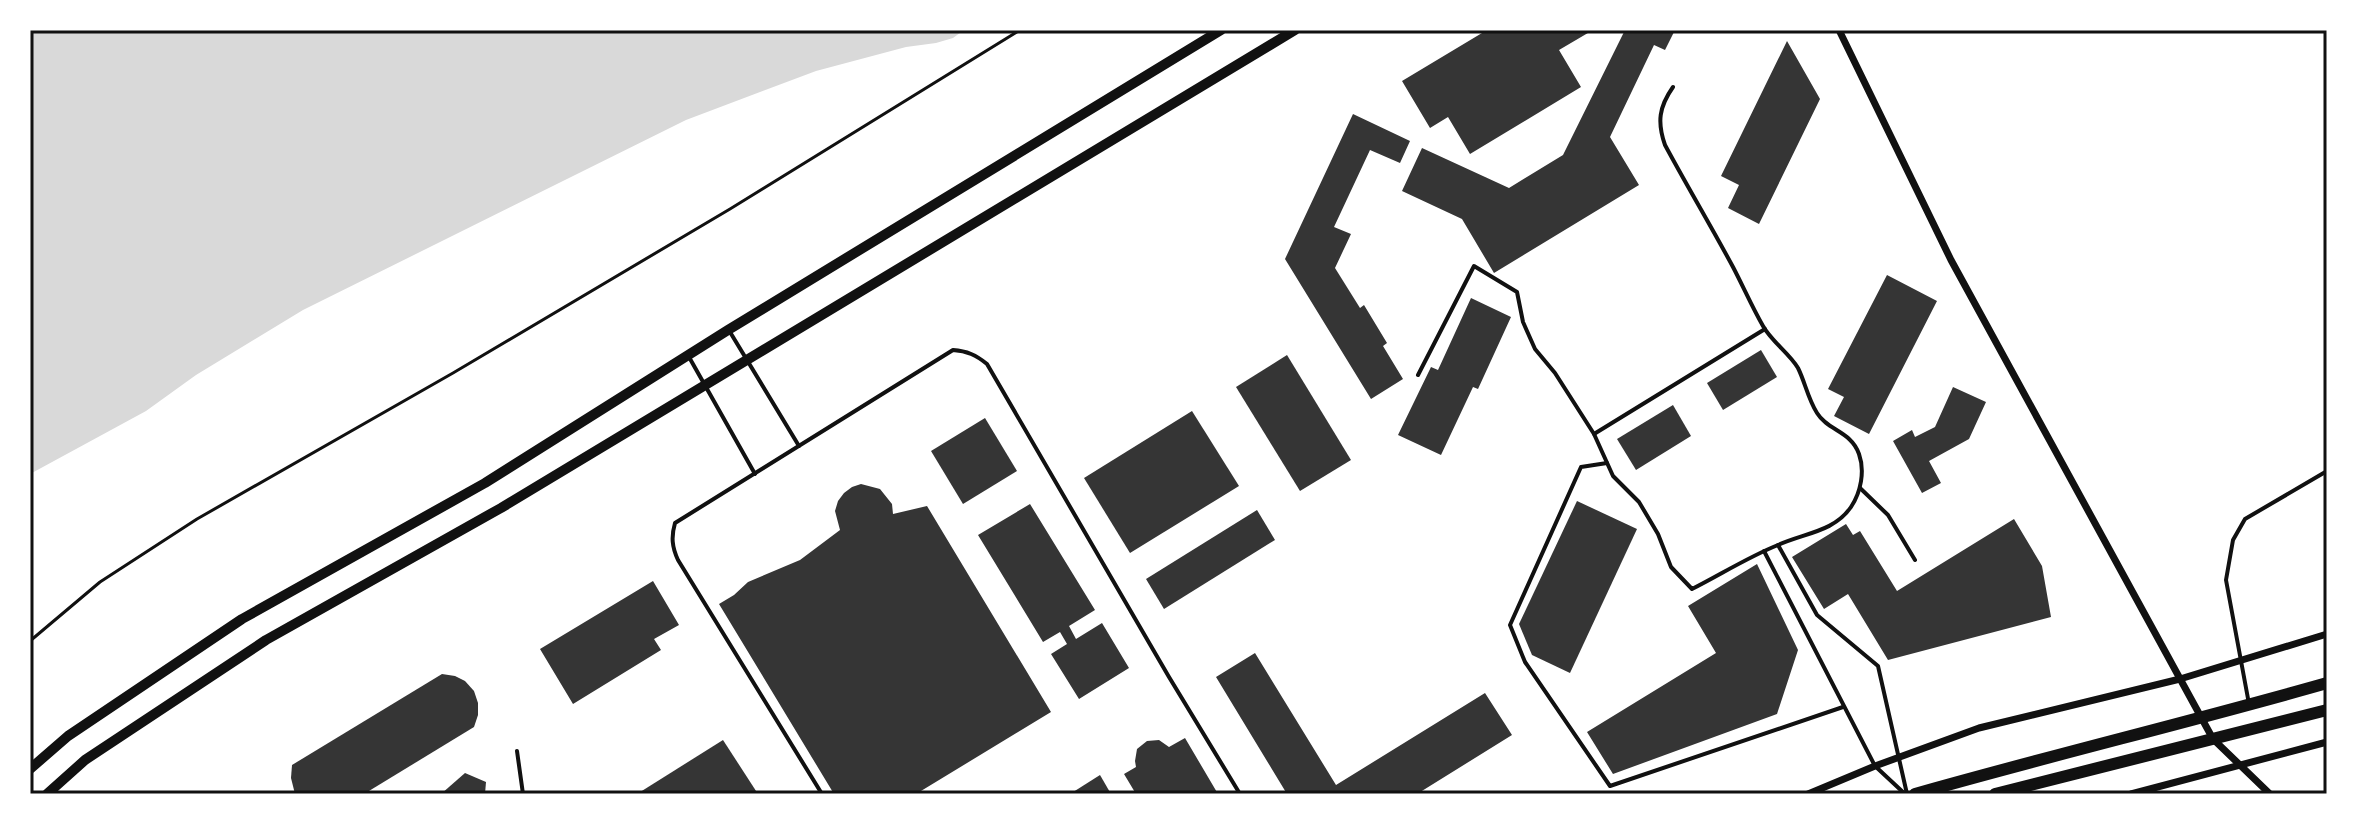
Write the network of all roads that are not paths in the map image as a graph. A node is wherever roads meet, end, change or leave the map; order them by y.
1 (1221, 30) edge
2 (1295, 30) edge
3 (1839, 30) edge
4 (1673, 87) dead end
5 (1765, 329) junction
6 (728, 330) junction
7 (688, 355) junction
8 (747, 360) junction
9 (1418, 375) dead end
10 (705, 385) junction
11 (1594, 434) junction
12 (799, 446) junction
13 (1607, 463) junction
14 (2327, 471) edge
15 (755, 474) junction
16 (1860, 488) junction
17 (1778, 545) junction
18 (1764, 551) junction
19 (1915, 560) dead end
20 (2327, 634) edge
21 (2242, 660) junction
22 (2180, 679) junction
23 (2327, 683) edge
24 (2249, 706) junction
25 (1843, 707) junction
26 (2327, 710) edge
27 (2202, 719) junction
28 (2213, 739) junction
29 (2327, 742) edge
30 (517, 751) dead end
31 (1898, 758) junction
32 (2239, 764) junction
33 (1875, 766) junction
34 (30, 769) edge
35 (47, 794) edge
36 (523, 794) edge
37 (822, 794) edge
38 (1240, 794) edge
39 (1808, 794) edge
40 (1906, 794) edge
41 (1915, 794) edge
42 (1995, 794) edge
43 (2131, 794) edge
44 (2270, 794) edge

1 - 6 main road
2 - 8 main road
3 - 22 street
4 - 5 lane
5 - 11 lane
5 - 16 lane
6 - 7 main road
6 - 8 lane
7 - 10 lane
7 - 34 main road
8 - 10 main road
8 - 12 lane
9 - 11 lane
10 - 15 lane
10 - 35 main road
11 - 13 lane
12 - 15 lane
12 - 38 lane
13 - 18 lane
13 - 25 lane
14 - 21 lane
15 - 37 lane
16 - 17 lane
16 - 19 lane
17 - 18 lane
17 - 31 lane
18 - 25 lane
20 - 21 street
21 - 22 street
21 - 24 lane
22 - 27 street
22 - 31 street
23 - 24 main road
24 - 27 main road
25 - 33 lane
26 - 28 main road
27 - 28 street
27 - 41 main road
28 - 32 street
28 - 42 main road
29 - 32 street
30 - 36 lane
31 - 33 street
31 - 40 lane
32 - 43 street
32 - 44 street
33 - 39 street
33 - 40 lane

